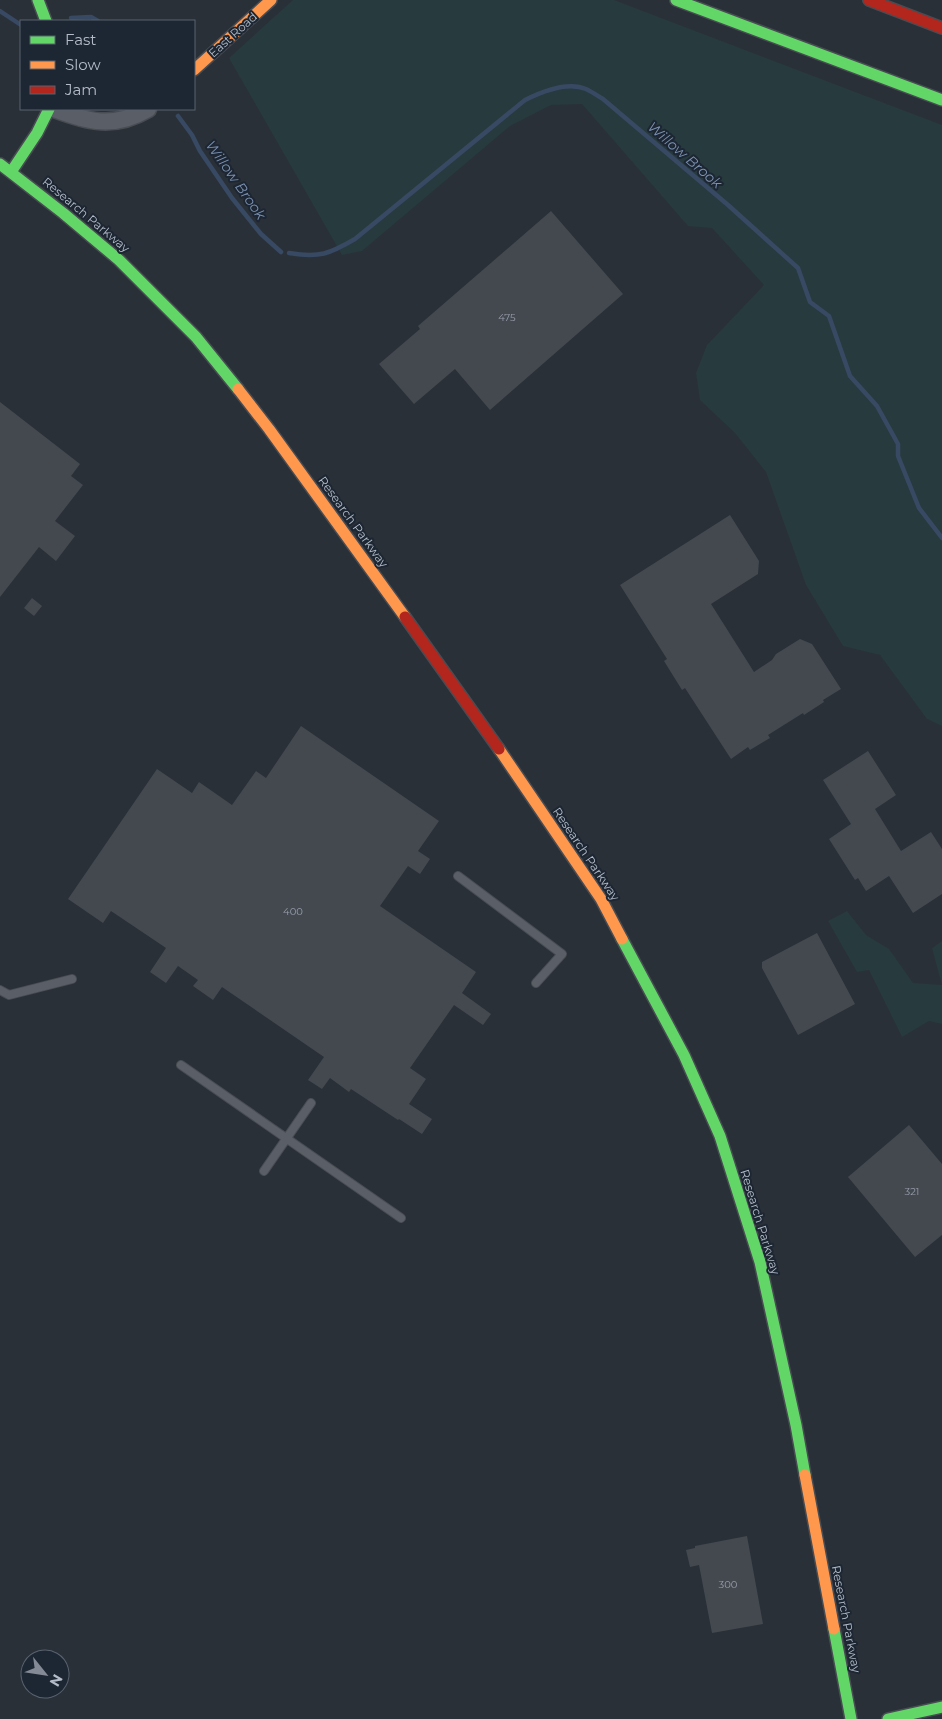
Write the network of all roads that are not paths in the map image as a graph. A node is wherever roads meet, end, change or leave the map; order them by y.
1 (38, 0) edge
2 (271, 0) edge
3 (676, 0) edge
4 (869, 0) edge
5 (46, 20) edge
6 (942, 28) edge
7 (195, 69) edge
8 (942, 100) edge
9 (48, 110) edge
10 (57, 110) edge
11 (146, 110) edge
12 (0, 164) edge
13 (11, 172) junction
14 (458, 876) dead end
15 (72, 979) dead end
16 (536, 983) dead end
17 (0, 990) edge
18 (181, 1065) dead end
19 (311, 1103) dead end
20 (286, 1139) junction
21 (264, 1171) dead end
22 (401, 1218) dead end
23 (942, 1707) edge
24 (851, 1719) edge
25 (888, 1719) edge

1 - 5 main road
2 - 7 main road, East Road
3 - 8 main road
4 - 6 main road
9 - 13 main road
10 - 11 street
12 - 13 main road, Research Parkway
13 - 24 main road, Research Parkway
14 - 16 lane
15 - 17 lane
18 - 20 lane
19 - 20 lane
20 - 21 lane
20 - 22 lane
23 - 25 main road

